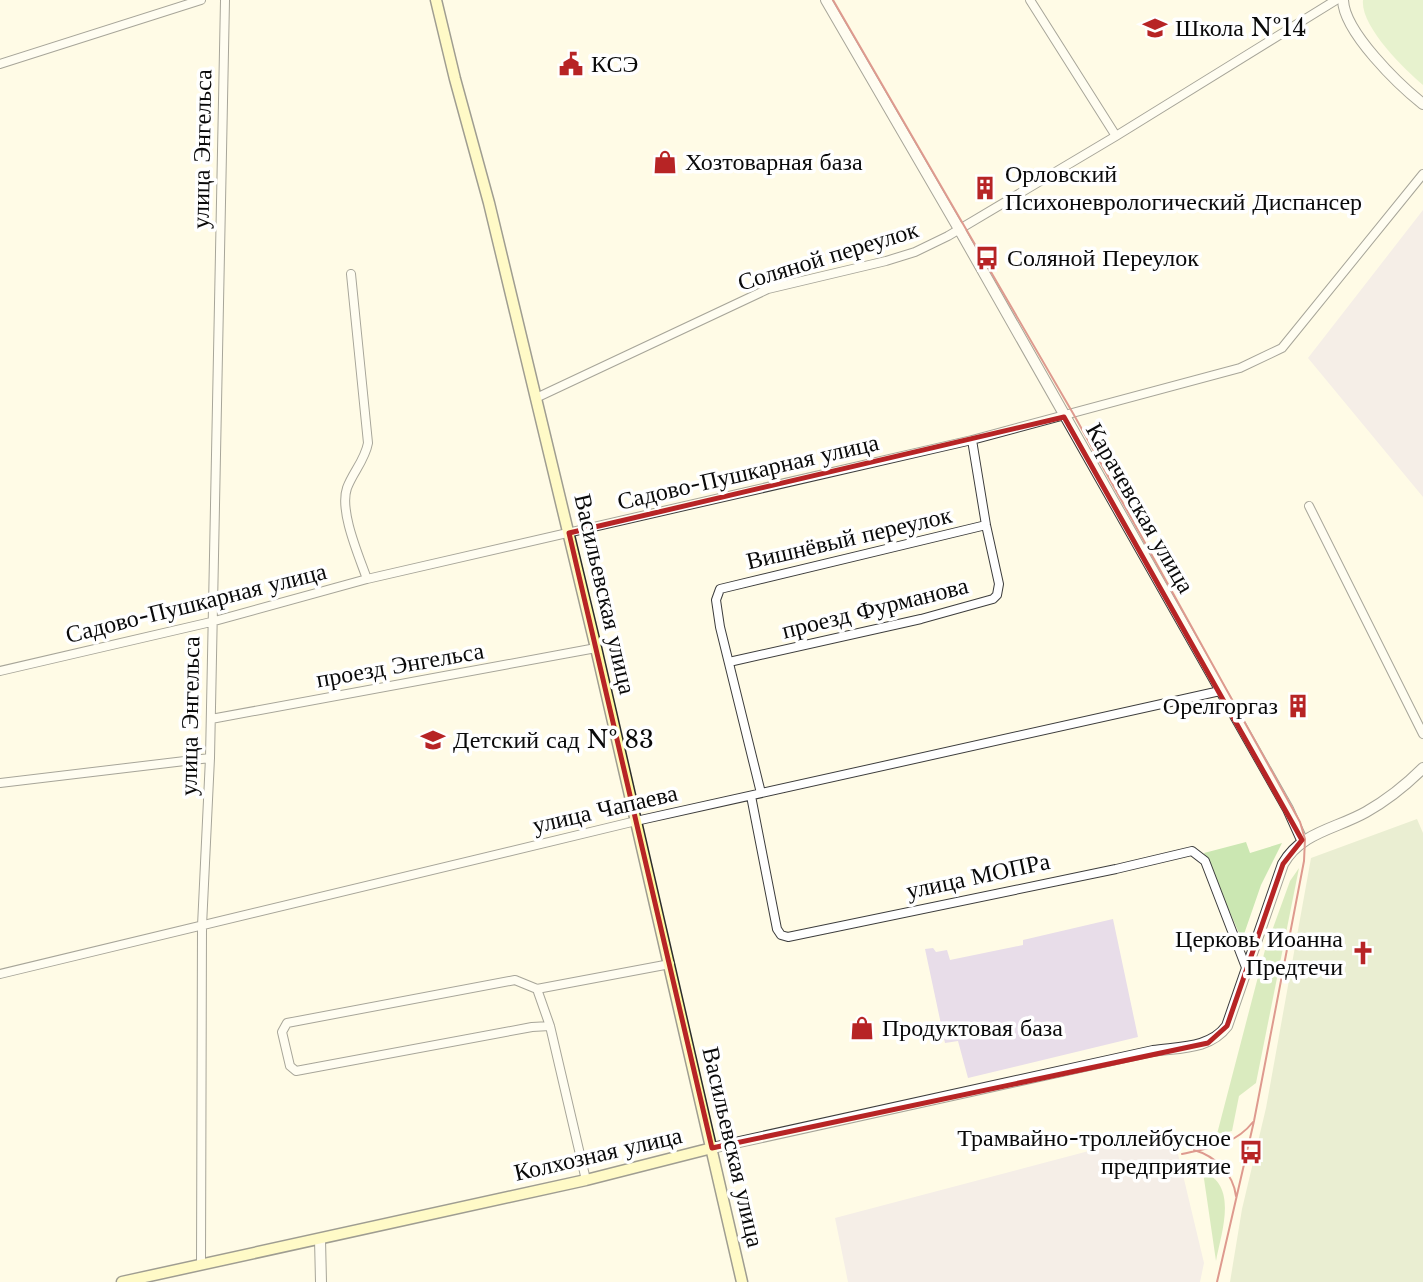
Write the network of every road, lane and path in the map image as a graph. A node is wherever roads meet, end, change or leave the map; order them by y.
1 (201, 0) edge
2 (225, 0) edge
3 (436, 0) edge
4 (826, 0) edge
5 (1030, 0) edge
6 (1336, 0) edge
7 (1343, 0) edge
8 (0, 64) edge
9 (1423, 104) edge
10 (1116, 136) junction
11 (1423, 174) edge
12 (959, 229) junction
13 (351, 274) dead end
14 (536, 398) junction
15 (1064, 417) junction
16 (972, 440) junction
17 (1309, 506) dead end
18 (986, 525) junction
19 (569, 533) junction
20 (367, 579) junction
21 (211, 622) junction
22 (596, 648) junction
23 (729, 662) junction
24 (0, 671) edge
25 (1220, 691) junction
26 (211, 719) junction
27 (1423, 734) edge
28 (210, 758) junction
29 (1423, 768) edge
30 (0, 783) edge
31 (761, 793) junction
32 (751, 796) junction
33 (636, 821) junction
34 (1302, 840) junction
35 (202, 926) junction
36 (670, 964) junction
37 (1247, 970) junction
38 (0, 974) edge
39 (537, 989) junction
40 (550, 1026) junction
41 (712, 1148) junction
42 (586, 1180) junction
43 (320, 1239) junction
44 (201, 1265) junction
45 (739, 1281) edge
46 (122, 1282) edge
47 (321, 1282) edge

1 - 8 street
2 - 21 street, улица Энгельса
3 - 14 main road, Васильевская улица
4 - 12 street, Карачевская улица
5 - 10 street
6 - 10 street, Соляной переулок
7 - 9 street
10 - 12 street, Соляной переулок
11 - 15 street, Садово-Пушкарная улица
12 - 14 street, Соляной переулок
12 - 15 street, Карачевская улица
13 - 20 street
14 - 19 main road, Васильевская улица
15 - 16 street, Садово-Пушкарная улица
15 - 25 street, Карачевская улица
16 - 18 street, проезд Фурманова
16 - 19 street, Садово-Пушкарная улица
17 - 27 street
18 - 23 street, проезд Фурманова
18 - 23 street, Вишнёвый переулок
19 - 20 street, Садово-Пушкарная улица
19 - 22 main road, Васильевская улица
20 - 21 street, Садово-Пушкарная улица
21 - 24 street, Садово-Пушкарная улица
21 - 26 street, улица Энгельса
22 - 26 street, проезд Энгельса
22 - 33 main road, Васильевская улица
23 - 31 street
25 - 31 street, улица Чапаева
25 - 34 street, Карачевская улица
26 - 28 street, улица Энгельса
28 - 30 street
28 - 35 street, улица Энгельса
29 - 34 street
31 - 32 street, улица Чапаева
32 - 33 street, улица Чапаева
32 - 37 street, улица МОПРа
33 - 35 street, улица Чапаева
33 - 36 main road, Васильевская улица
34 - 37 street
35 - 38 street, улица Чапаева
35 - 44 street, улица Энгельса
36 - 39 street
36 - 41 main road, Васильевская улица
37 - 41 street, Колхозная улица
39 - 40 street
39 - 40 street
40 - 42 street
41 - 42 main road, Колхозная улица
41 - 45 main road, Васильевская улица
42 - 43 main road, Колхозная улица
43 - 44 main road, Колхозная улица
43 - 47 street
44 - 46 main road, Колхозная улица

